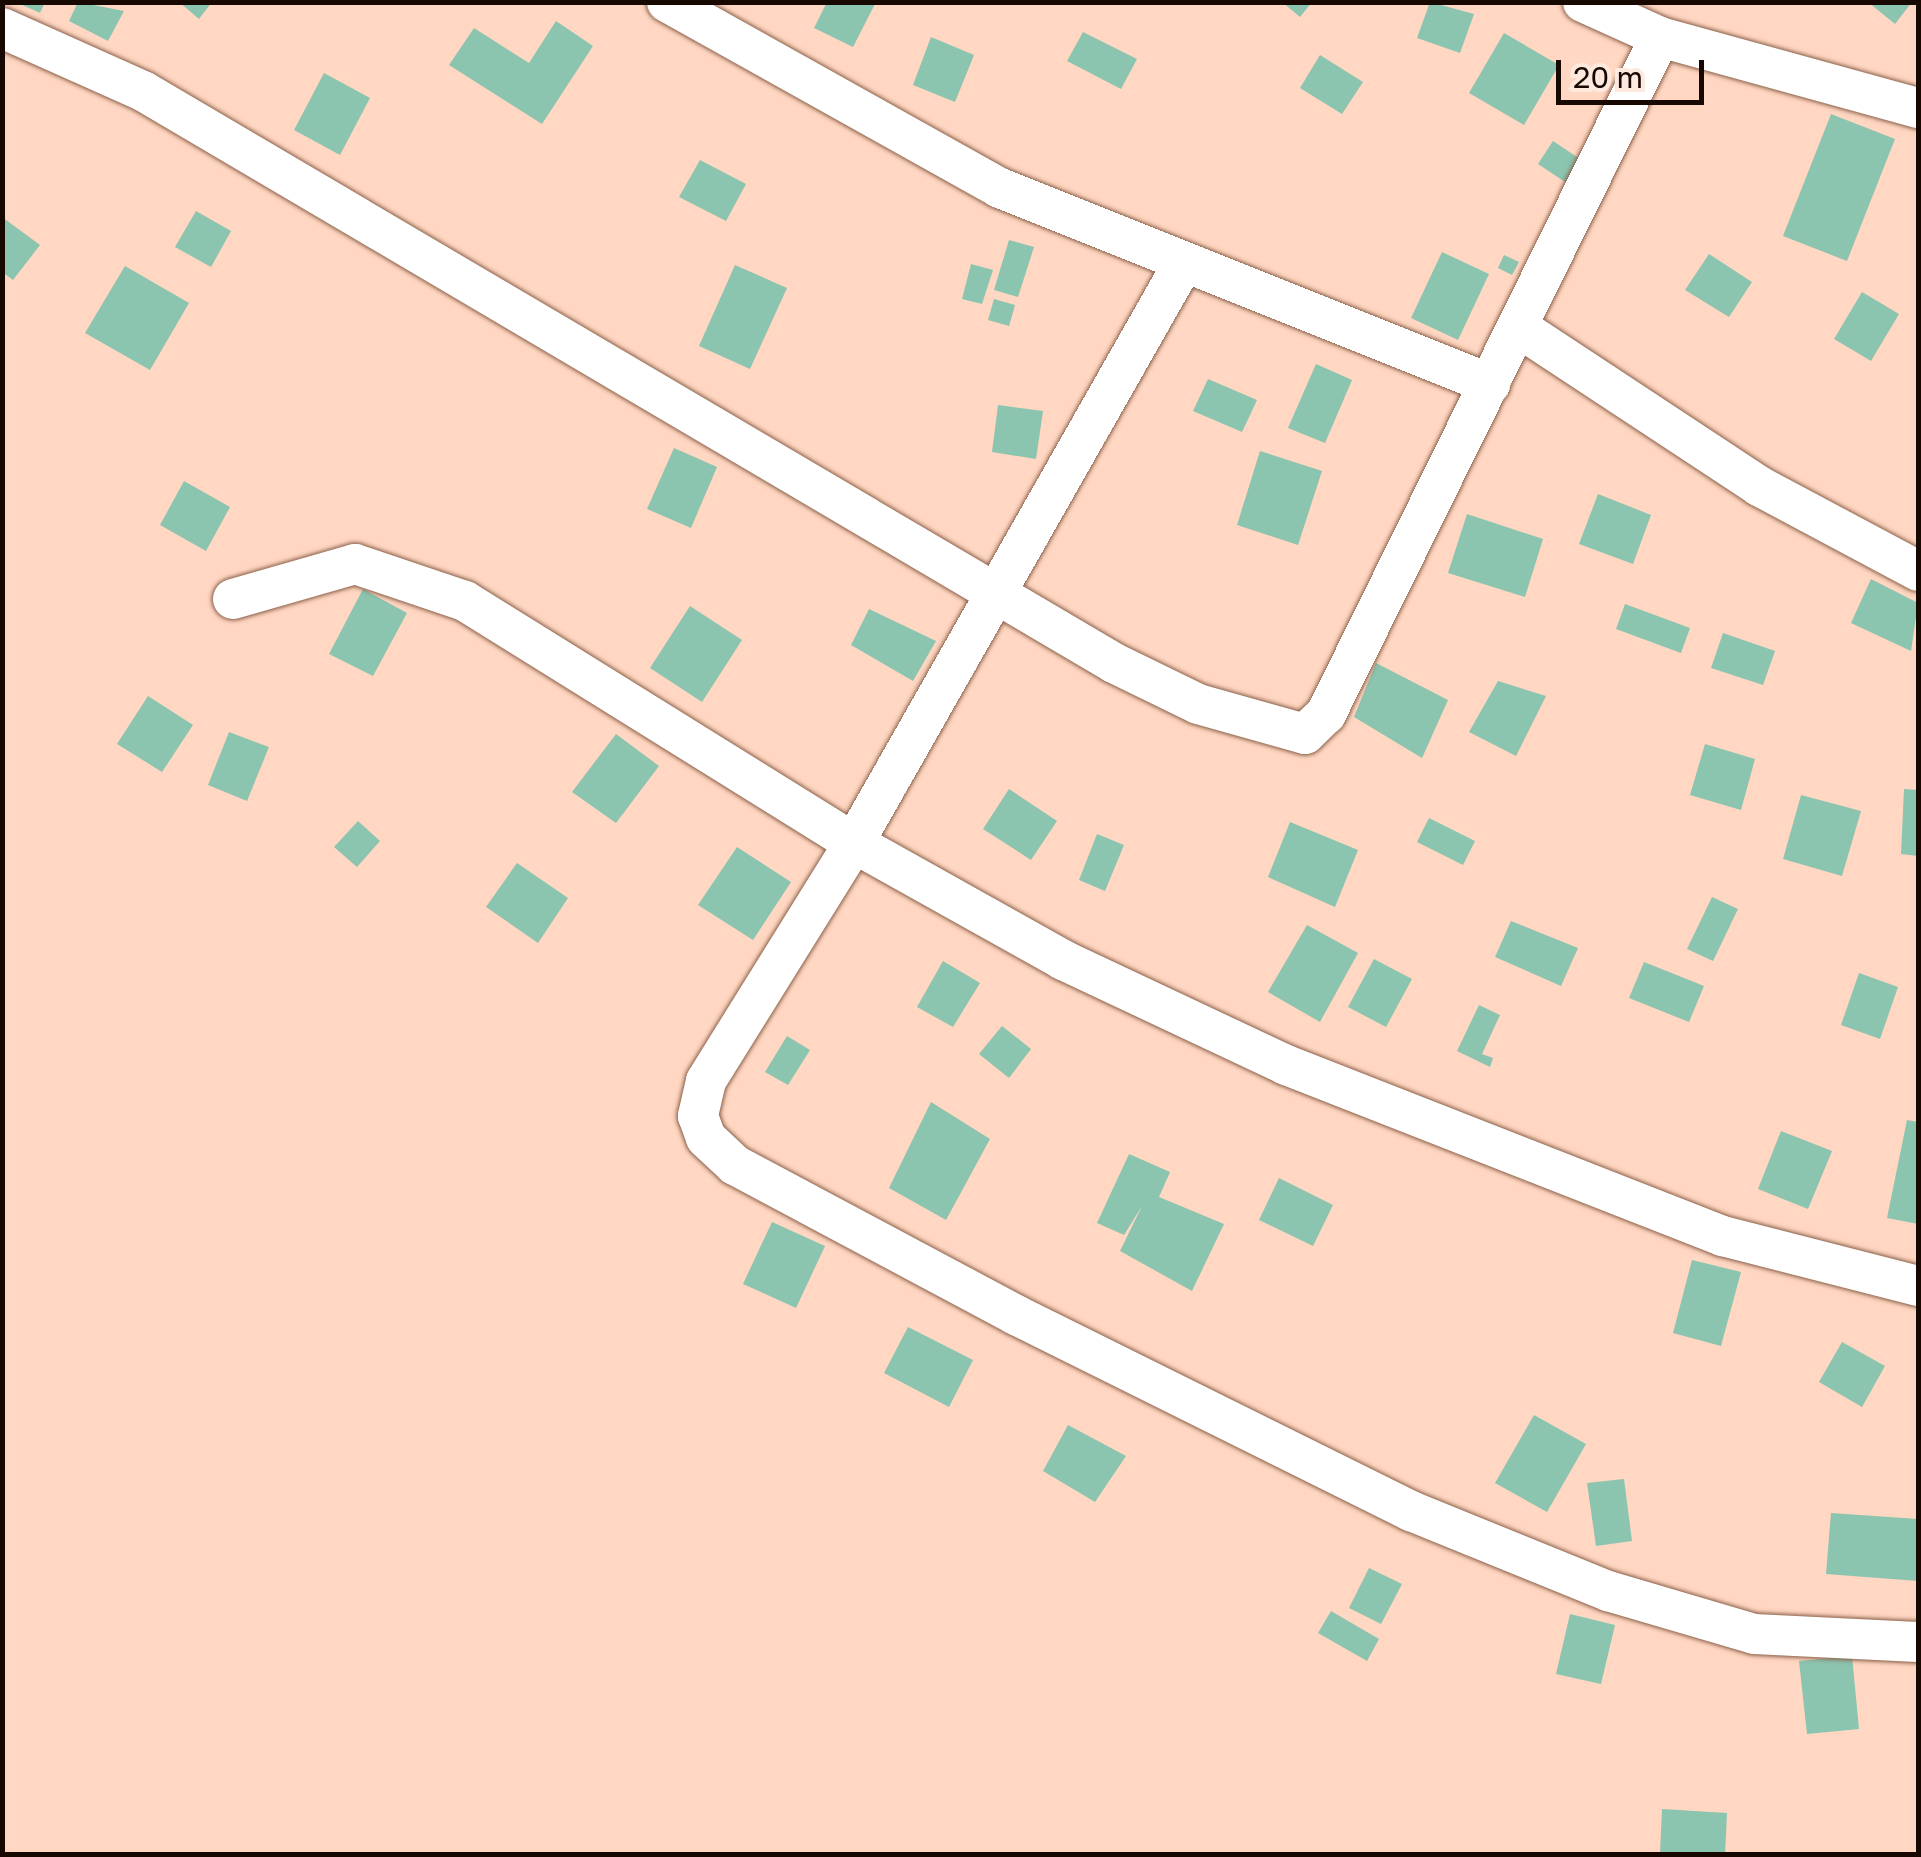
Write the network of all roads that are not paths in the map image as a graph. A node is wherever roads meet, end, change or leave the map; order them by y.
1 (666, 2) edge
2 (1583, 2) edge
3 (2, 28) edge
4 (1660, 36) junction
5 (1918, 108) edge
6 (1184, 262) junction
7 (1521, 329) junction
8 (1490, 384) junction
9 (1918, 572) edge
10 (998, 591) junction
11 (233, 599) dead end
12 (854, 843) junction
13 (1918, 1286) edge
14 (1918, 1642) edge

1 - 6 street
2 - 4 street
3 - 10 street
4 - 5 street
4 - 7 street
6 - 8 street
6 - 10 street
7 - 8 street
7 - 9 street
8 - 10 street
10 - 12 street
11 - 12 street
12 - 13 street
12 - 14 street

